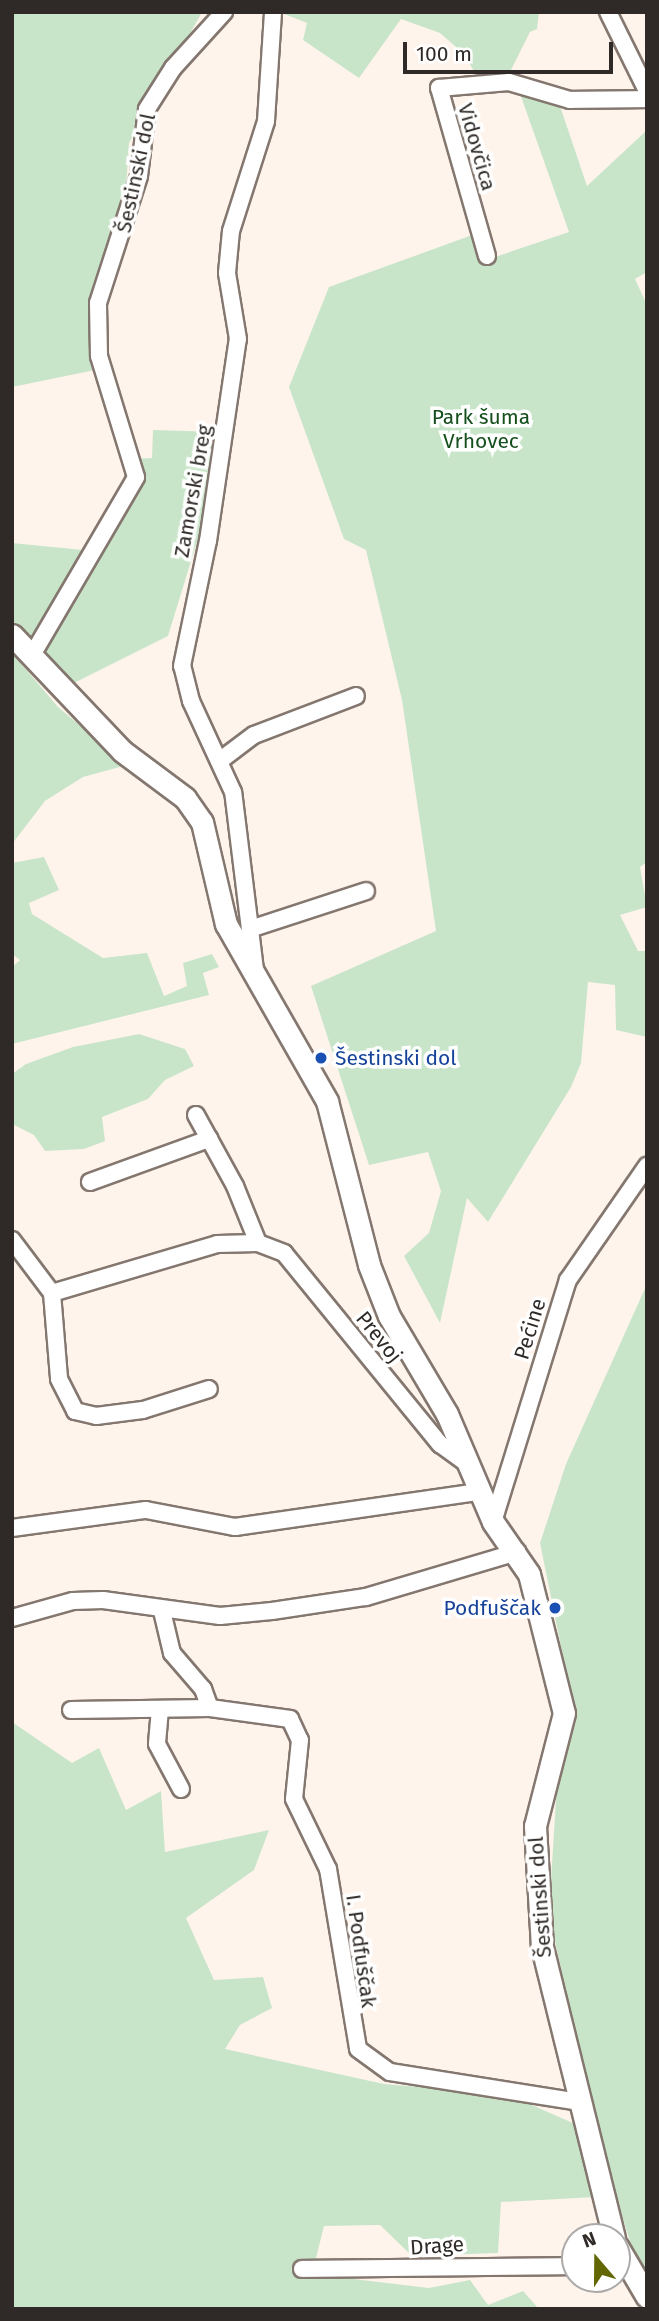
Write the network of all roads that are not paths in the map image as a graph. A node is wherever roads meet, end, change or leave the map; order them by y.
1 (224, 12) edge
2 (272, 12) edge
3 (608, 12) edge
4 (647, 91) edge
5 (647, 99) edge
6 (487, 256) dead end
7 (12, 635) edge
8 (32, 657) junction
9 (356, 696) dead end
10 (222, 759) junction
11 (366, 891) dead end
12 (250, 929) junction
13 (255, 970) junction
14 (196, 1115) dead end
15 (209, 1139) junction
16 (647, 1166) edge
17 (90, 1182) dead end
18 (13, 1242) edge
19 (258, 1243) junction
20 (52, 1293) junction
21 (209, 1389) dead end
22 (466, 1463) junction
23 (478, 1492) junction
24 (493, 1522) junction
25 (12, 1528) edge
26 (517, 1552) junction
27 (162, 1611) junction
28 (12, 1618) edge
29 (210, 1708) junction
30 (160, 1709) junction
31 (71, 1710) dead end
32 (181, 1789) dead end
33 (579, 2102) junction
34 (610, 2223) edge
35 (561, 2266) edge
36 (302, 2269) dead end
37 (631, 2274) edge
38 (647, 2297) edge

1 - 8 street, Šestinski dol
2 - 10 street, Zamorski breg
3 - 4 street
5 - 6 street, Vidovčica
7 - 8 street, Šestinski dol
8 - 13 street, Šestinski dol
9 - 10 street
10 - 12 street, Zamorski breg
11 - 12 street
12 - 13 street, Zamorski breg
13 - 22 street, Šestinski dol
14 - 15 street
15 - 17 street
15 - 19 street
16 - 24 street, Pećine
18 - 20 street
19 - 20 street, Prevoj
19 - 22 street, Prevoj
20 - 21 street
22 - 23 street, Šestinski dol
23 - 24 street, Šestinski dol
23 - 25 street
24 - 26 street, Šestinski dol
26 - 27 street
26 - 33 street, Šestinski dol
27 - 28 street
27 - 29 street
29 - 30 street, I. Podfuščak
29 - 33 street, I. Podfuščak
30 - 31 street, I. Podfuščak
30 - 32 street
33 - 34 street, Šestinski dol
35 - 36 street, Drage
37 - 38 street

